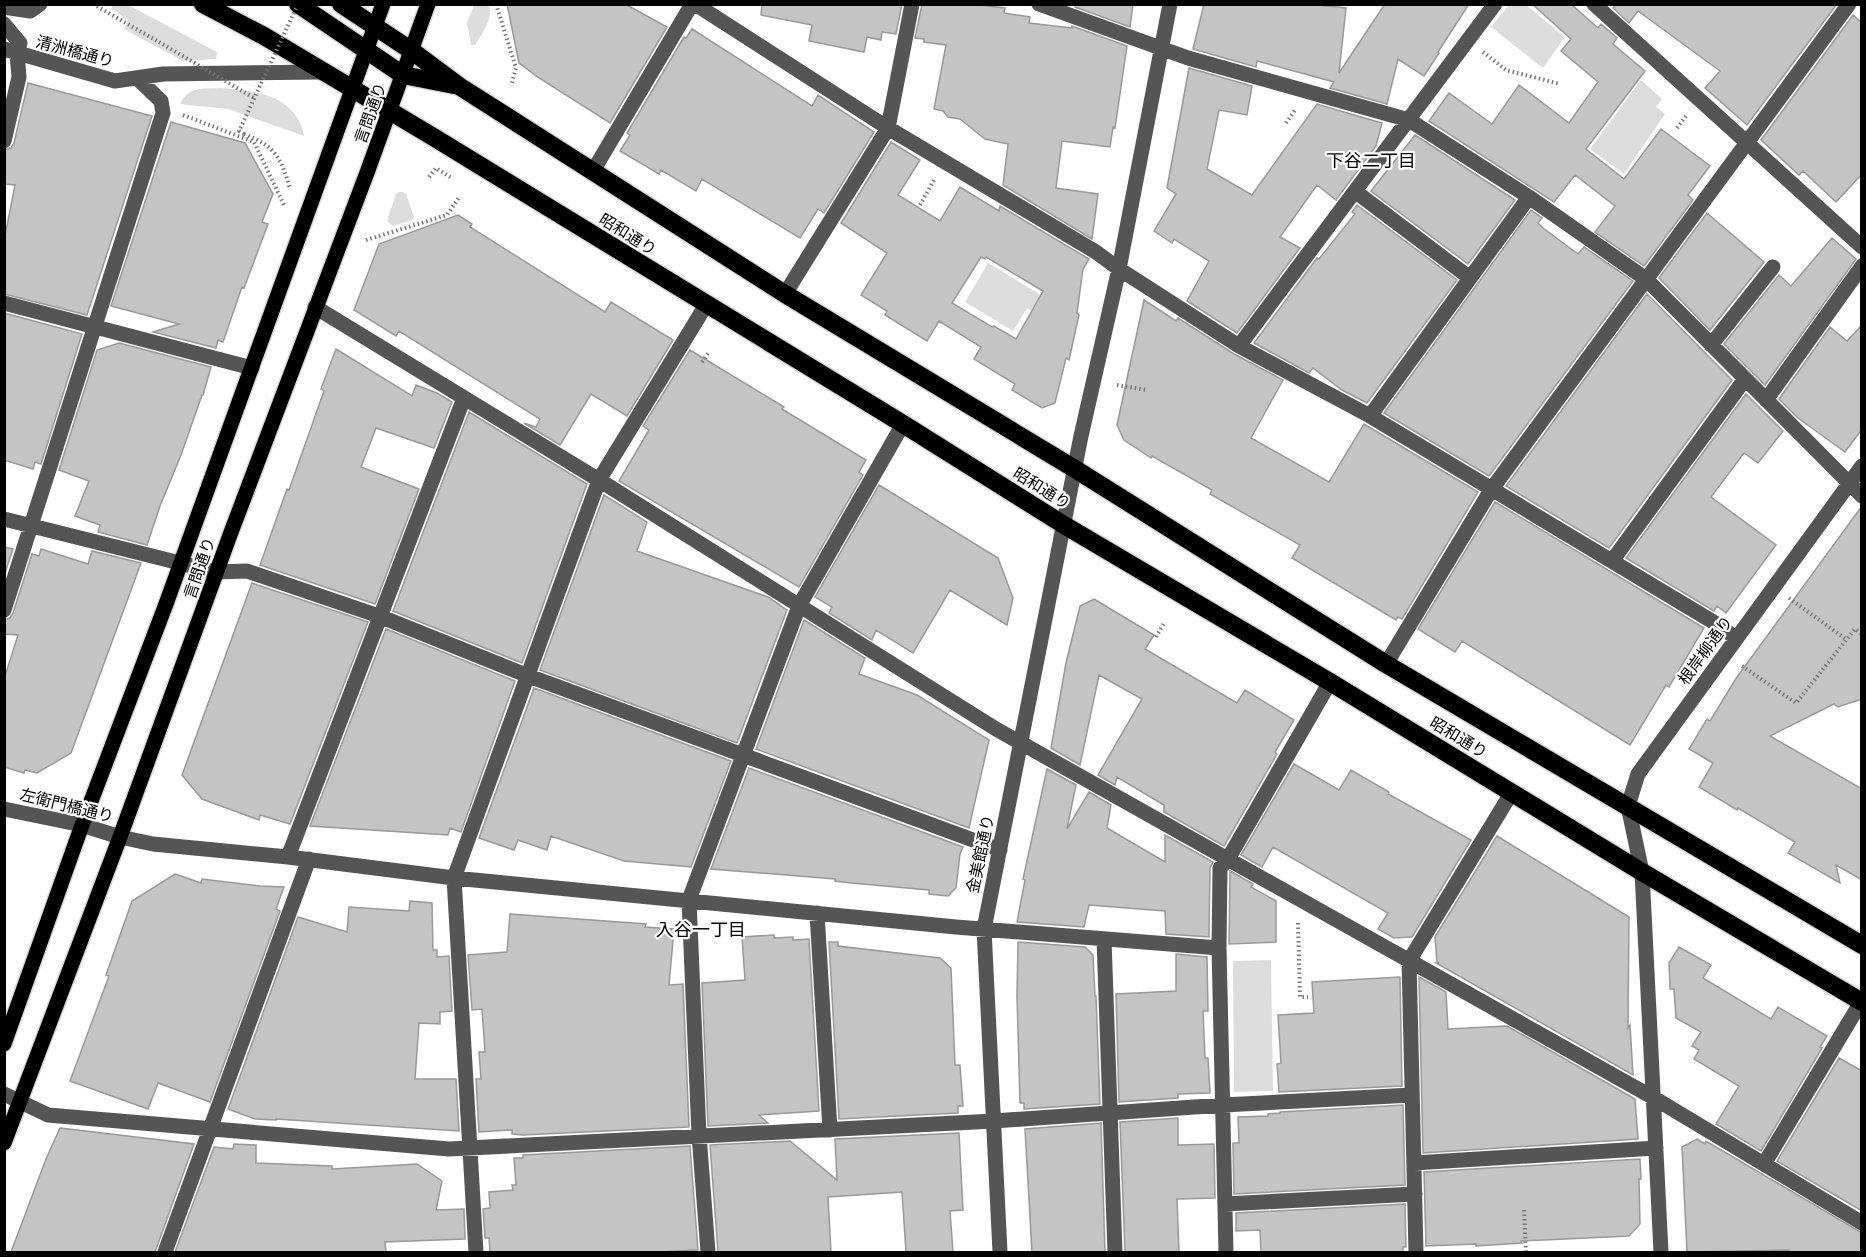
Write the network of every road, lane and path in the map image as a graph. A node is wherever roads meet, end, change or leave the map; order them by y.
1 (40, 4) edge
2 (93, 4) edge
3 (203, 4) edge
4 (221, 4) edge
5 (298, 4) edge
6 (341, 4) edge
7 (383, 4) edge
8 (428, 4) edge
9 (496, 4) edge
10 (693, 4) edge
11 (912, 4) edge
12 (1040, 4) edge
13 (1170, 4) edge
14 (1495, 4) edge
15 (1594, 4) edge
16 (1849, 4) edge
17 (4, 8) edge
18 (4, 24) edge
19 (375, 27) junction
20 (264, 36) junction
21 (1468, 41) junction
22 (1160, 48) junction
23 (367, 50) junction
24 (412, 51) junction
25 (11, 52) edge
26 (321, 72) junction
27 (403, 75) junction
28 (138, 79) junction
29 (1560, 84) dead end
30 (459, 86) junction
31 (511, 86) dead end
32 (352, 90) junction
33 (254, 98) junction
34 (389, 111) junction
35 (180, 114) dead end
36 (1409, 120) junction
37 (888, 128) junction
38 (4, 141) edge
39 (1747, 142) junction
40 (945, 162) junction
41 (593, 171) junction
42 (429, 177) dead end
43 (453, 179) dead end
44 (290, 189) dead end
45 (1356, 192) junction
46 (460, 196) dead end
47 (1528, 197) junction
48 (285, 205) dead end
49 (920, 205) dead end
50 (366, 240) dead end
51 (1862, 247) edge
52 (1862, 266) edge
53 (1773, 267) dead end
54 (1119, 269) junction
55 (1470, 278) junction
56 (1646, 279) junction
57 (785, 294) junction
58 (4, 303) edge
59 (706, 305) junction
60 (315, 306) junction
61 (94, 327) junction
62 (1711, 345) junction
63 (1239, 346) junction
64 (709, 352) dead end
65 (702, 362) dead end
66 (252, 368) junction
67 (1745, 379) junction
68 (1117, 385) dead end
69 (1146, 390) dead end
70 (464, 398) junction
71 (1766, 400) junction
72 (1370, 416) junction
73 (903, 424) junction
74 (1862, 466) edge
75 (1075, 469) junction
76 (598, 480) junction
77 (1849, 483) junction
78 (1491, 490) junction
79 (1862, 496) edge
80 (4, 519) edge
81 (1064, 525) junction
82 (31, 526) junction
83 (1612, 561) junction
84 (180, 564) junction
85 (216, 572) junction
86 (1788, 597) dead end
87 (799, 606) junction
88 (4, 610) edge
89 (379, 616) junction
90 (1164, 623) dead end
91 (1862, 634) edge
92 (1156, 637) dead end
93 (1736, 638) junction
94 (1847, 640) junction
95 (1386, 664) junction
96 (1740, 665) dead end
97 (526, 675) junction
98 (1330, 682) junction
99 (1021, 743) junction
100 (743, 755) junction
101 (1512, 792) junction
102 (1628, 806) junction
103 (4, 808) edge
104 (82, 825) junction
105 (120, 837) junction
106 (1000, 850) junction
107 (288, 857) junction
108 (309, 859) junction
109 (1228, 859) junction
110 (1642, 872) junction
111 (454, 878) junction
112 (1298, 898) junction
113 (689, 900) junction
114 (817, 913) junction
115 (984, 929) junction
116 (1104, 939) junction
117 (1862, 945) edge
118 (1219, 948) junction
119 (1409, 961) junction
120 (1308, 997) dead end
121 (1861, 1002) edge
122 (4, 1044) edge
123 (4, 1095) edge
124 (1412, 1095) junction
125 (1654, 1098) junction
126 (20, 1102) junction
127 (1223, 1105) junction
128 (1110, 1113) junction
129 (994, 1121) junction
130 (210, 1130) junction
131 (830, 1130) junction
132 (699, 1135) junction
133 (4, 1143) edge
134 (471, 1148) junction
135 (1656, 1148) junction
136 (1414, 1163) junction
137 (1764, 1164) junction
138 (1415, 1194) junction
139 (1225, 1204) junction
140 (1524, 1210) dead end
141 (1862, 1222) edge
142 (165, 1252) edge
143 (476, 1252) edge
144 (708, 1252) edge
145 (1000, 1252) edge
146 (1115, 1252) edge
147 (1226, 1252) edge
148 (1416, 1252) edge
149 (1526, 1252) edge
150 (1662, 1252) edge

1 - 17 street
2 - 33 path, bridge
3 - 20 highway, 昭和通り
4 - 20 highway
5 - 23 highway
5 - 33 path, bridge
6 - 19 highway, 昭和通り
7 - 19 main road, 言問通り
8 - 24 main road, 言問通り
9 - 31 path
10 - 37 street
10 - 41 street
11 - 37 street
12 - 22 street
13 - 22 street, 金美館通り
14 - 21 street
15 - 39 street
16 - 39 street
18 - 25 street
19 - 23 main road, 言問通り
19 - 24 highway, 昭和通り
20 - 26 highway, 昭和通り
21 - 29 path
21 - 36 street
22 - 36 street
22 - 54 street, 金美館通り
23 - 27 highway
23 - 32 main road, 言問通り
24 - 27 main road, 言問通り
24 - 30 highway, 昭和通り
25 - 28 street, 清洲橋通り
25 - 38 street
26 - 28 street, 清洲橋通り
26 - 32 highway, 昭和通り
27 - 30 highway
27 - 34 main road, 言問通り
28 - 61 street
30 - 41 highway, 昭和通り
32 - 34 highway, 昭和通り
32 - 66 main road, 言問通り
33 - 44 path, bridge
34 - 59 highway, 昭和通り
34 - 60 main road, 言問通り
35 - 48 path
36 - 45 street
36 - 47 street
37 - 40 street
37 - 57 street
39 - 51 street
39 - 56 street
40 - 49 path
40 - 54 street
41 - 57 highway, 昭和通り
42 - 43 path
45 - 55 street
45 - 63 street
46 - 50 path
47 - 55 street
47 - 56 street
52 - 71 street
53 - 62 street
54 - 63 street
54 - 75 street, 金美館通り
55 - 72 street
56 - 62 street
56 - 78 street
57 - 75 highway, 昭和通り
58 - 61 street
59 - 73 highway, 昭和通り
59 - 76 street
60 - 70 street
60 - 85 main road, 言問通り
61 - 66 street
61 - 82 street
62 - 67 street
63 - 72 street
64 - 65 path
66 - 84 main road, 言問通り
67 - 71 street
67 - 83 street
68 - 69 path
70 - 76 street
70 - 89 street
71 - 77 street
72 - 78 street
73 - 81 highway, 昭和通り
73 - 87 street
74 - 77 street, 根岸柳通り
75 - 81 street, 金美館通り
75 - 95 highway, 昭和通り
76 - 87 street
76 - 97 street
77 - 79 street
77 - 93 street, 根岸柳通り
78 - 83 street
78 - 95 street
80 - 82 street
81 - 98 highway, 昭和通り
81 - 99 street, 金美館通り
82 - 84 street
82 - 88 street
83 - 93 street
84 - 85 street
84 - 104 main road, 言問通り
85 - 89 street
85 - 105 main road, 言問通り
86 - 94 path
87 - 99 street
87 - 100 street
89 - 97 street
89 - 107 street
90 - 92 path
91 - 94 path
93 - 102 street, 根岸柳通り
94 - 96 path
95 - 102 highway, 昭和通り
97 - 100 street
97 - 111 street
98 - 101 highway, 昭和通り
98 - 109 street
99 - 106 street, 金美館通り
99 - 109 street
100 - 106 street
100 - 113 street
101 - 110 highway, 昭和通り
101 - 119 street
102 - 110 street, 根岸柳通り
102 - 117 highway, 昭和通り
103 - 104 street, 左衛門橋通り
104 - 105 street, 左衛門橋通り
104 - 122 main road, 言問通り
105 - 107 street, 左衛門橋通り
105 - 126 main road, 言問通り
106 - 115 street, 金美館通り
107 - 108 street, 左衛門橋通り
108 - 111 street, 左衛門橋通り
108 - 130 street
109 - 112 street
109 - 118 street
110 - 121 highway, 昭和通り
110 - 125 street, 根岸柳通り
111 - 113 street, 左衛門橋通り
111 - 134 street
112 - 119 street
112 - 120 path
113 - 114 street, 左衛門橋通り
113 - 132 street
114 - 115 street, 左衛門橋通り
114 - 131 street
115 - 116 street, 左衛門橋通り
115 - 129 street, 金美館通り
116 - 118 street, 左衛門橋通り
116 - 128 street
118 - 127 street
119 - 124 street
119 - 125 street
121 - 137 street
123 - 126 street
124 - 127 street
124 - 136 street
125 - 135 street, 根岸柳通り
125 - 137 street
126 - 130 street
126 - 133 main road, 言問通り
127 - 128 street
127 - 139 street
128 - 129 street
128 - 146 street
129 - 131 street
129 - 145 street, 金美館通り
130 - 134 street
130 - 142 street
131 - 132 street
132 - 134 street
132 - 144 street
134 - 143 street
135 - 136 street
135 - 150 street, 根岸柳通り
136 - 138 street
137 - 141 street
138 - 139 street
138 - 148 street
139 - 147 street
140 - 149 path

